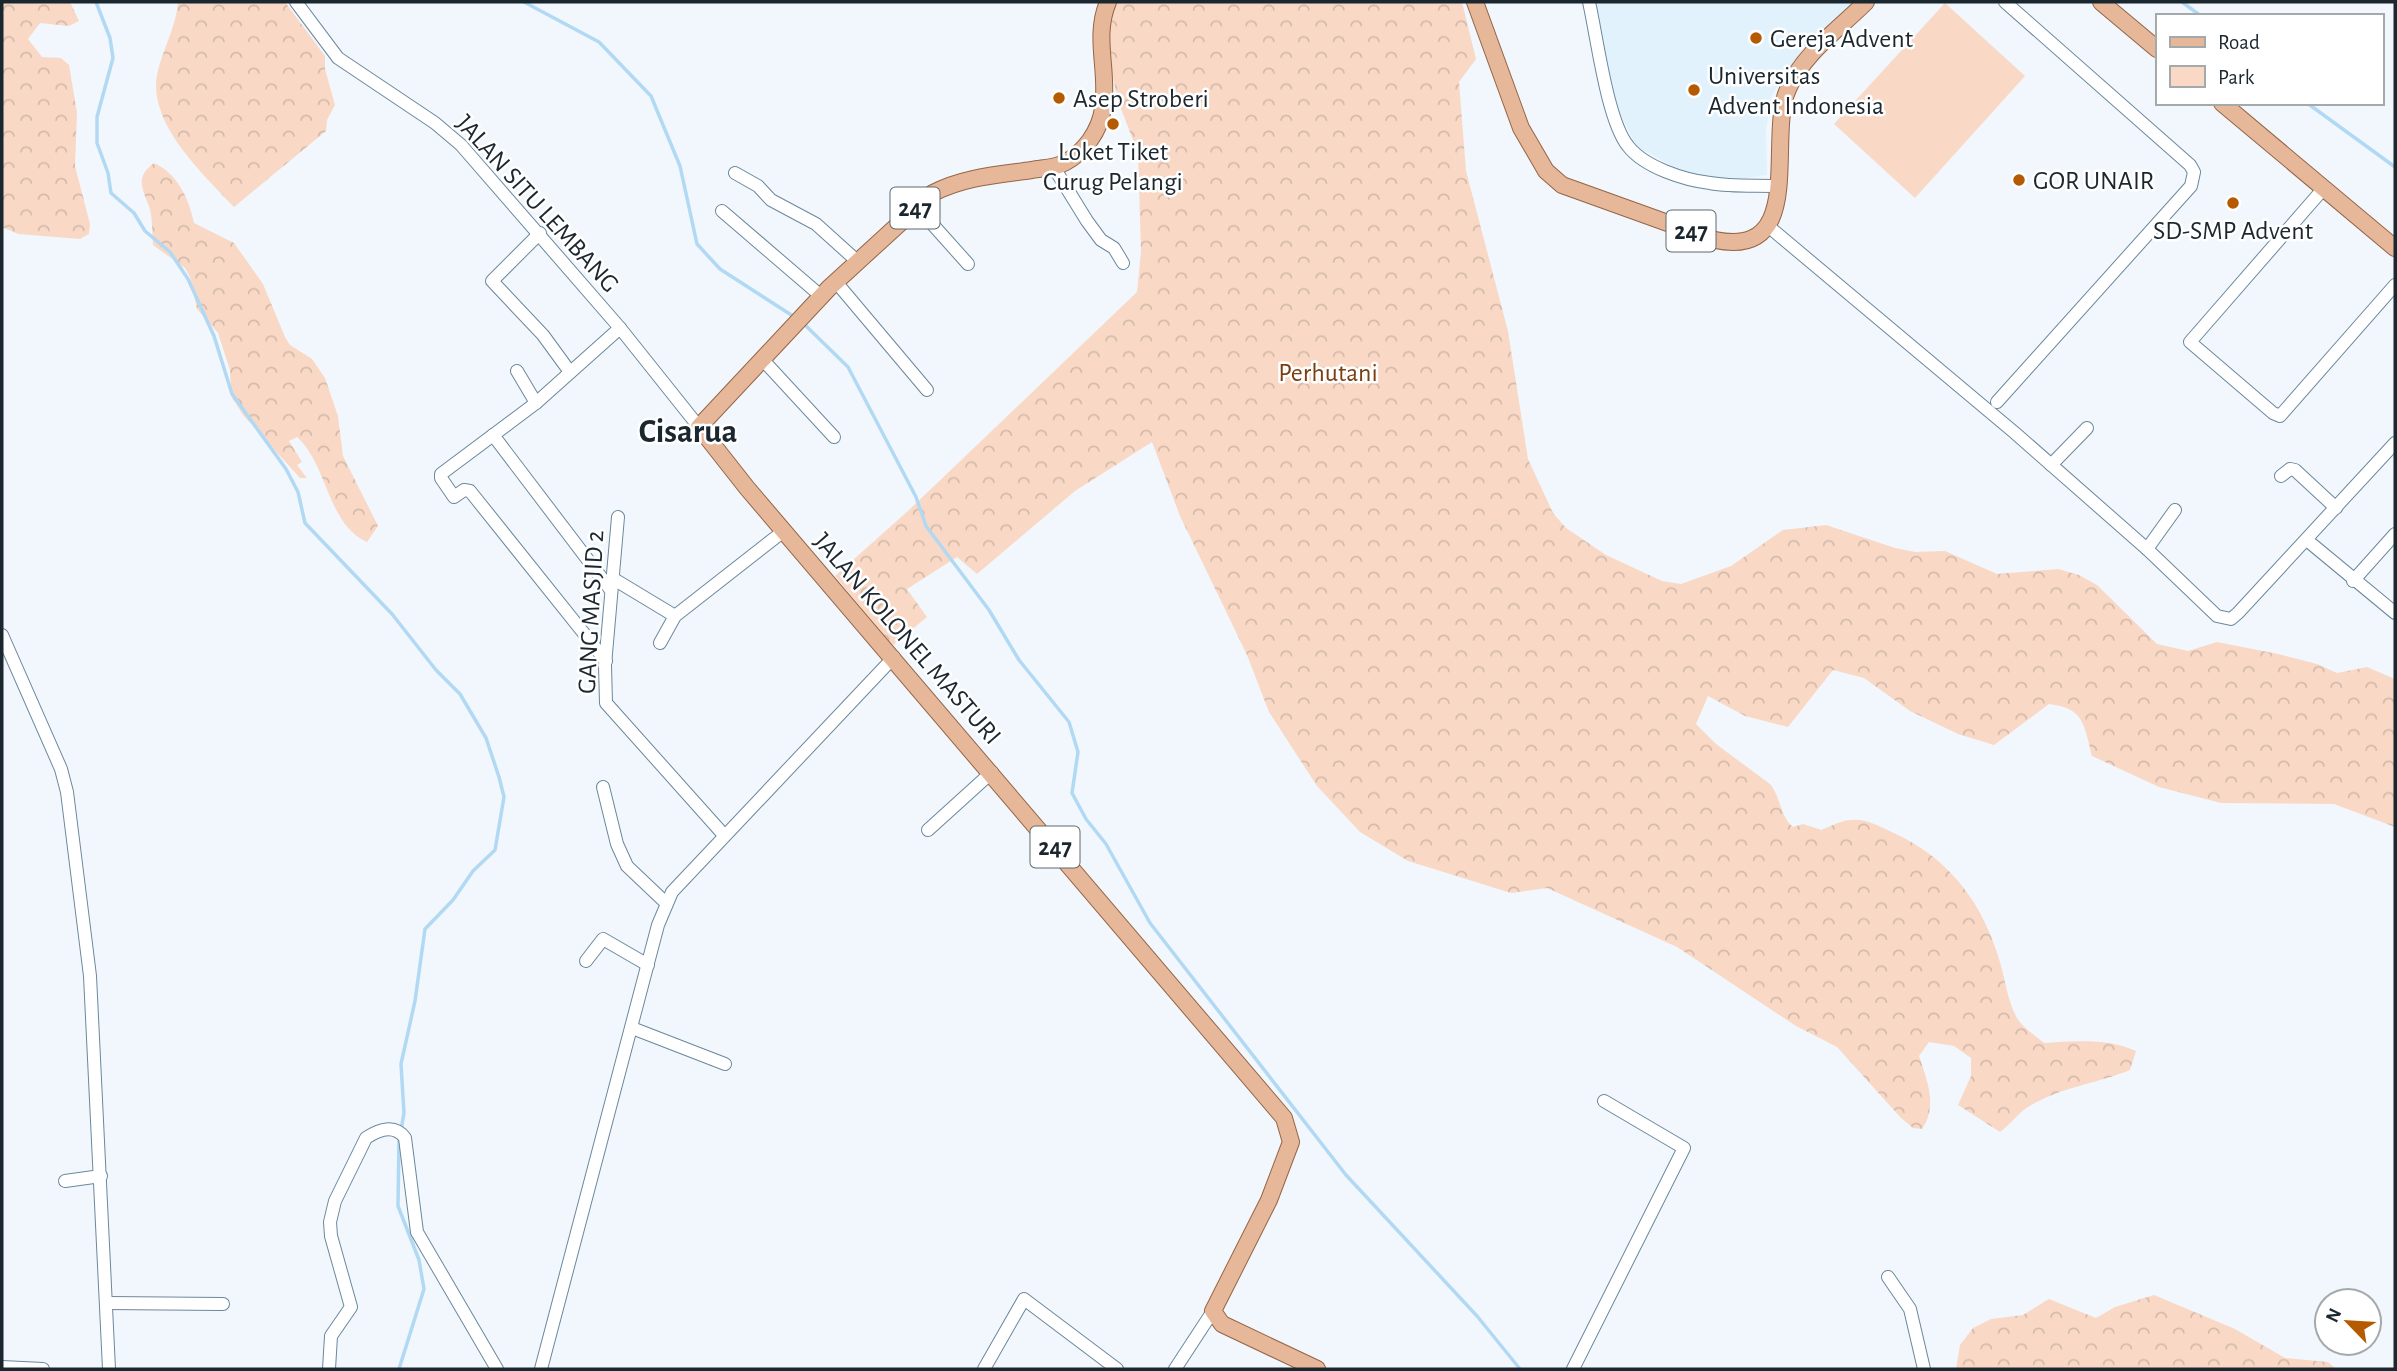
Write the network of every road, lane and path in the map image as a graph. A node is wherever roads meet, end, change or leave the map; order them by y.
1 (296, 2) edge
2 (1108, 2) edge
3 (1475, 2) edge
4 (1589, 2) edge
5 (1866, 2) edge
6 (2005, 2) edge
7 (2101, 2) edge
8 (2156, 47) edge
9 (2224, 105) edge
10 (1053, 166) junction
11 (735, 173) dead end
12 (1779, 187) junction
13 (2324, 188) junction
14 (917, 206) junction
15 (722, 211) dead end
16 (1768, 226) junction
17 (540, 233) junction
18 (2395, 248) edge
19 (858, 261) junction
20 (1123, 263) dead end
21 (968, 264) dead end
22 (836, 282) junction
23 (2395, 285) edge
24 (821, 296) junction
25 (620, 328) junction
26 (763, 360) junction
27 (517, 371) dead end
28 (570, 372) junction
29 (927, 390) dead end
30 (1997, 402) dead end
31 (536, 403) junction
32 (699, 427) junction
33 (2087, 428) dead end
34 (493, 435) junction
35 (834, 437) dead end
36 (2395, 443) edge
37 (2051, 465) junction
38 (2281, 476) dead end
39 (2336, 508) junction
40 (2175, 510) dead end
41 (618, 517) dead end
42 (785, 530) junction
43 (2395, 534) edge
44 (2308, 541) junction
45 (2147, 549) junction
46 (2353, 581) junction
47 (611, 583) junction
48 (2395, 613) edge
49 (674, 616) junction
50 (2, 635) edge
51 (660, 643) dead end
52 (894, 657) junction
53 (606, 661) junction
54 (992, 772) junction
55 (603, 787) dead end
56 (928, 830) dead end
57 (723, 834) junction
58 (666, 903) junction
59 (586, 961) dead end
60 (648, 965) junction
61 (632, 1028) junction
62 (725, 1064) dead end
63 (1604, 1101) dead end
64 (101, 1176) junction
65 (65, 1181) dead end
66 (1888, 1277) dead end
67 (107, 1303) junction
68 (223, 1304) dead end
69 (1213, 1311) junction
70 (5, 1368) edge
71 (43, 1369) edge
72 (109, 1369) edge
73 (328, 1369) edge
74 (497, 1369) edge
75 (541, 1369) edge
76 (984, 1369) edge
77 (1117, 1369) edge
78 (1175, 1369) edge
79 (1317, 1369) edge
80 (1573, 1369) edge
81 (1924, 1369) edge

1 - 17 street, JALAN SITU LEMBANG
2 - 10 main road, 247
3 - 16 main road, 247
4 - 12 street
5 - 12 main road
6 - 30 street
7 - 8 main road
9 - 13 main road
10 - 14 main road, 247
10 - 20 street
11 - 19 street
12 - 16 main road
13 - 18 main road
13 - 23 street
14 - 19 main road, 247
14 - 21 street
15 - 24 street
16 - 37 street
17 - 25 street, JALAN SITU LEMBANG
17 - 28 street
19 - 22 main road, 247
22 - 24 main road, 247
22 - 29 street
24 - 26 main road, 247
25 - 28 street
25 - 32 street, JALAN SITU LEMBANG
26 - 32 main road, 247
26 - 35 street
27 - 31 street
28 - 31 street
31 - 34 street
32 - 42 main road, JALAN KOLONEL MASTURI / 247
33 - 37 street
34 - 47 street
34 - 53 street
36 - 39 street
37 - 45 street
38 - 39 street
39 - 44 street
40 - 45 street
41 - 47 street, GANG MASJID 2
42 - 49 street
42 - 52 main road, JALAN KOLONEL MASTURI / 247
43 - 46 street
44 - 45 street
44 - 46 street
46 - 48 street
47 - 49 street
47 - 53 street, GANG MASJID 2
49 - 51 street
50 - 64 street
52 - 54 main road, JALAN KOLONEL MASTURI / 247
52 - 57 street
53 - 57 street, GANG MASJID 2
54 - 56 street
54 - 69 main road, JALAN KOLONEL MASTURI / 247
55 - 58 street
57 - 58 street
58 - 60 street
59 - 60 street
60 - 61 street
61 - 62 street
61 - 75 street
63 - 80 street
64 - 65 street
64 - 67 street
66 - 81 street
67 - 68 street
67 - 72 street
69 - 78 street
69 - 79 main road
70 - 71 street
73 - 74 street
76 - 77 street

